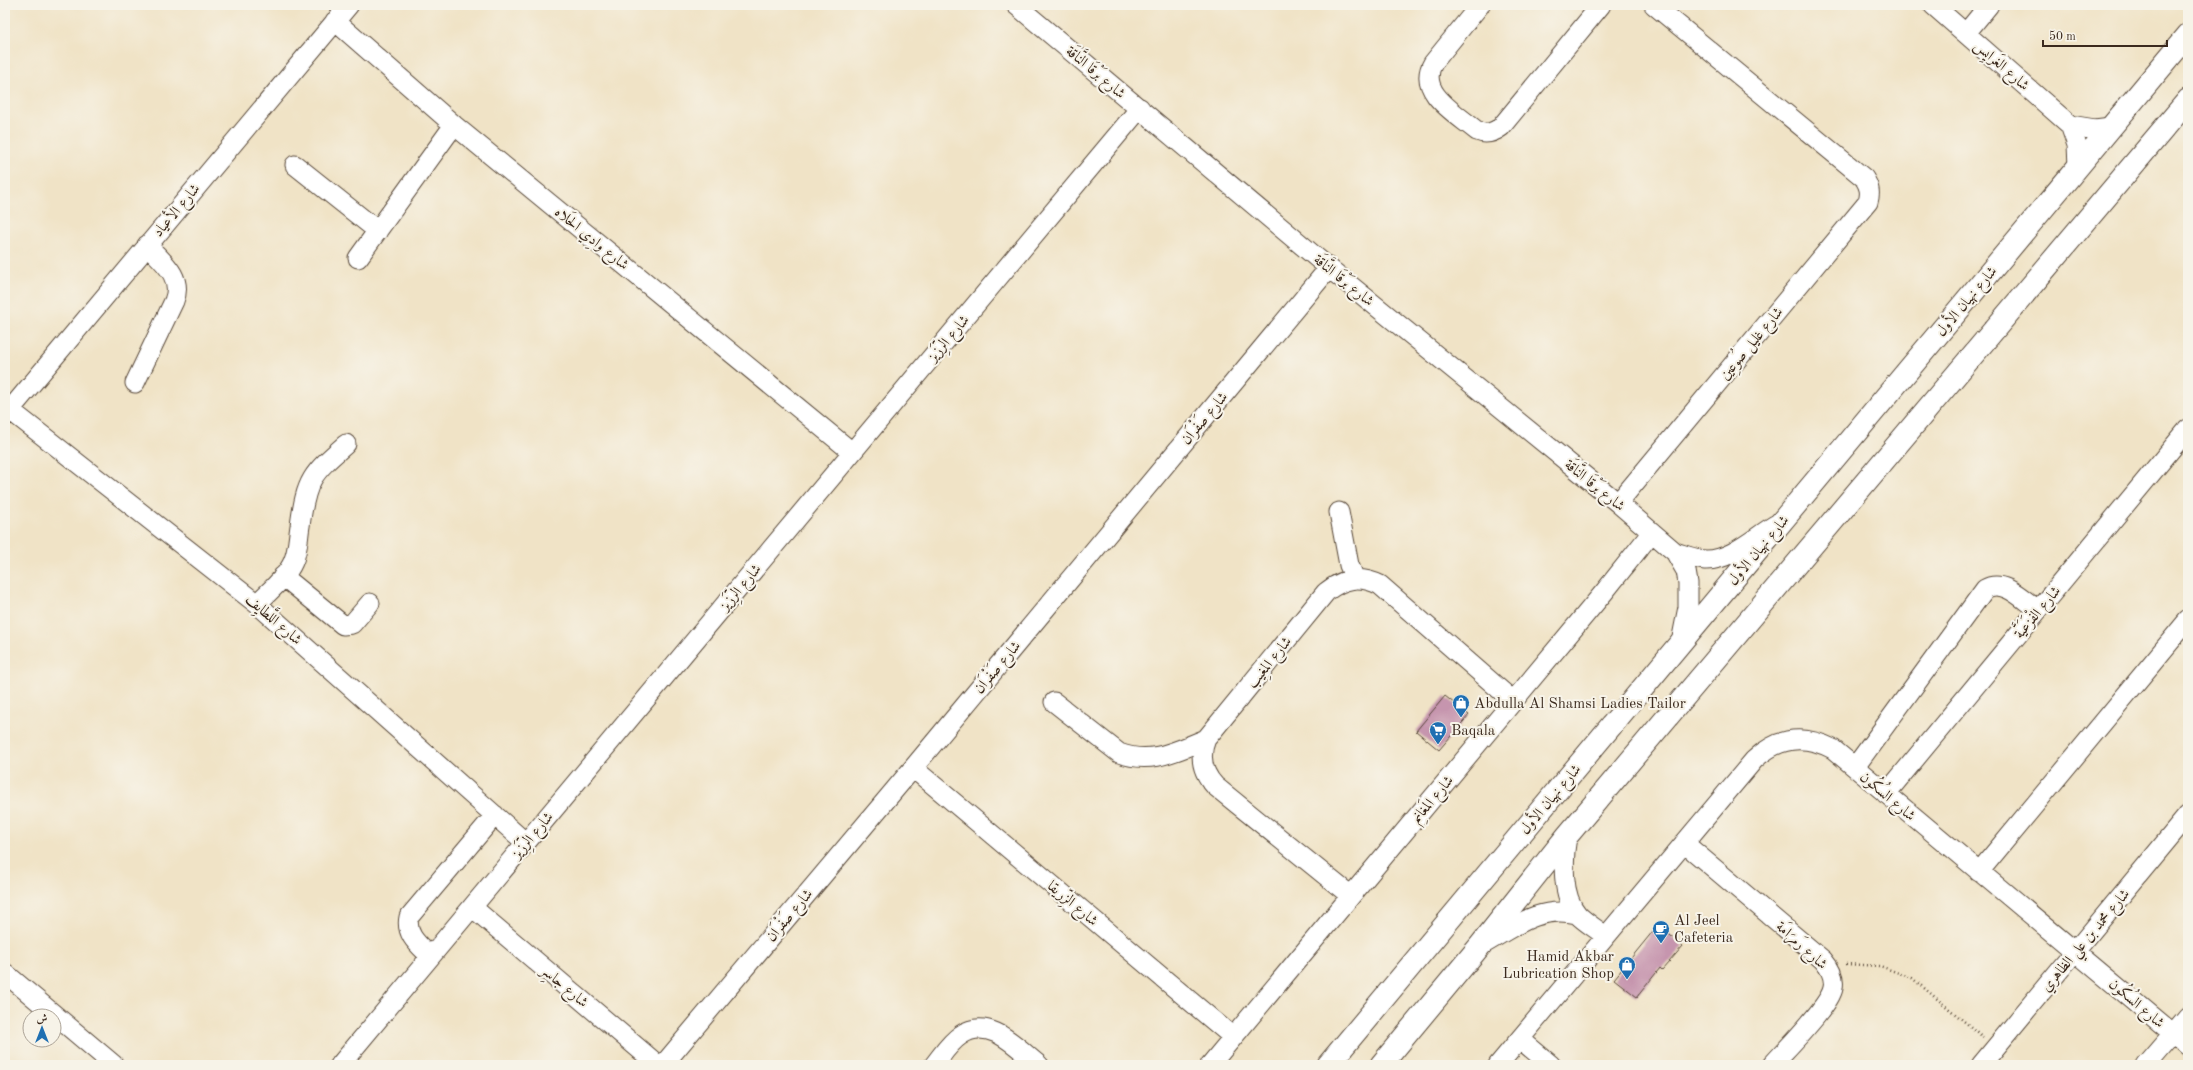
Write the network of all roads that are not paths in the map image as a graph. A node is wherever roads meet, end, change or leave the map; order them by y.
1 (349, 5) edge
2 (1016, 5) edge
3 (1600, 5) edge
4 (1654, 5) edge
5 (1933, 5) edge
6 (1989, 5) edge
7 (1476, 6) edge
8 (335, 21) junction
9 (1966, 33) junction
10 (2188, 35) edge
11 (2188, 100) edge
12 (1140, 108) junction
13 (454, 125) junction
14 (2070, 125) junction
15 (2111, 127) junction
16 (295, 165) dead end
17 (2078, 166) junction
18 (378, 230) junction
19 (147, 245) junction
20 (358, 258) dead end
21 (1329, 268) junction
22 (135, 383) dead end
23 (8, 413) edge
24 (2188, 430) edge
25 (346, 444) dead end
26 (852, 452) junction
27 (1618, 503) junction
28 (1339, 512) dead end
29 (1786, 518) junction
30 (1652, 532) junction
31 (1675, 552) junction
32 (283, 576) junction
33 (1354, 579) junction
34 (370, 603) dead end
35 (257, 604) junction
36 (2038, 610) junction
37 (2188, 620) edge
38 (1681, 642) junction
39 (1513, 701) junction
40 (1054, 702) dead end
41 (1206, 738) junction
42 (914, 768) junction
43 (1855, 768) junction
44 (1886, 794) junction
45 (495, 815) junction
46 (2188, 815) edge
47 (1567, 836) junction
48 (526, 842) junction
49 (1684, 843) junction
50 (1979, 872) junction
51 (1351, 896) junction
52 (472, 907) junction
53 (1578, 914) junction
54 (1605, 936) junction
55 (1479, 947) junction
56 (2075, 952) junction
57 (430, 956) junction
58 (5, 973) edge
59 (2188, 1016) edge
60 (2173, 1034) junction
61 (1233, 1037) junction
62 (1520, 1039) junction
63 (2188, 1046) edge
64 (114, 1065) edge
65 (340, 1065) edge
66 (658, 1065) edge
67 (663, 1065) edge
68 (934, 1065) edge
69 (1039, 1065) edge
70 (1210, 1065) edge
71 (1328, 1065) edge
72 (1380, 1065) edge
73 (1498, 1065) edge
74 (1551, 1065) edge
75 (1772, 1065) edge
76 (1981, 1065) edge
77 (2146, 1065) edge

1 - 8 street, شارع الأعياد
2 - 12 street, شارع بَرْقَا النَّاقَة
3 - 7 street
4 - 27 street, شارع غليل صُوعِين
5 - 9 street, شارع الغَرايِس
6 - 9 street
8 - 13 street, شارع وادِي الحَلاه
8 - 19 street, شارع الأعياد
9 - 14 street, شارع الغَرايِس
10 - 15 main road, شارع نهيان الأول
11 - 47 main road
12 - 21 street, شارع بَرْقَا النَّاقَة
12 - 26 street, شارع الرِّزَيز
13 - 18 street
13 - 26 street, شارع وادِي الحَلاه
14 - 15 street
14 - 17 street, شارع الغَرايِس
15 - 17 main road, شارع نهيان الأول
16 - 18 street
17 - 29 main road, شارع نهيان الأول
18 - 20 street
19 - 22 street
19 - 23 street, شارع الأعياد
21 - 27 street, شارع بَرْقَا النَّاقَة
21 - 42 street, شارع صَفْرَان
23 - 35 street, شارع اللَّطايِف
24 - 36 street, شارع الفْزَعَيَّة
25 - 32 street
26 - 48 street, شارع الرِّزَيز
27 - 30 street, شارع بَرْقَا النَّاقَة
28 - 33 street
29 - 31 street, شارع بَرْقَا النَّاقَة
29 - 38 main road, شارع نهيان الأول
30 - 31 street, شارع بَرْقَا النَّاقَة
30 - 39 street, شارع المَغانِم
31 - 38 street, شارع بَرْقَا النَّاقَة
32 - 34 street
32 - 35 street
33 - 39 street, شارع المغِيب
33 - 41 street, شارع المغِيب
35 - 45 street, شارع اللَّطايِف
36 - 43 street
36 - 44 street, شارع الفْزَعَيَّة
37 - 50 street
38 - 71 main road, شارع نهيان الأول
39 - 51 street, شارع المَغانِم
40 - 41 street
41 - 51 street, شارع المغِيب
42 - 61 street, شارع الزِّريقا
42 - 67 street, شارع صَفْرَان
43 - 44 street, شارع السُكُون
43 - 49 street, شارع السُكُون
44 - 50 street, شارع السُكُون
45 - 48 street, شارع اللَّطايِف
45 - 57 street
46 - 56 street, شارع محمد بن علي الظاهري
47 - 53 street
47 - 55 main road
48 - 52 street, شارع الرِّزَيز
49 - 54 street, شارع السُكُون
49 - 75 street, شارع رَمرَامَة
50 - 56 street, شارع السُكُون
51 - 61 street, شارع المَغانِم
52 - 57 street, شارع الرِّزَيز
52 - 66 street, شارع جاسِر
53 - 54 street
53 - 55 street
54 - 62 street, شارع السُكُون
55 - 72 main road
56 - 60 street, شارع السُكُون
56 - 76 street, شارع محمد بن علي الظاهري
57 - 65 street, شارع الرِّزَيز
58 - 64 street
59 - 60 street
60 - 63 street, شارع السُكُون
60 - 77 street
61 - 70 street, شارع المَغانِم
62 - 73 street, شارع السُكُون
62 - 74 street
68 - 69 street

